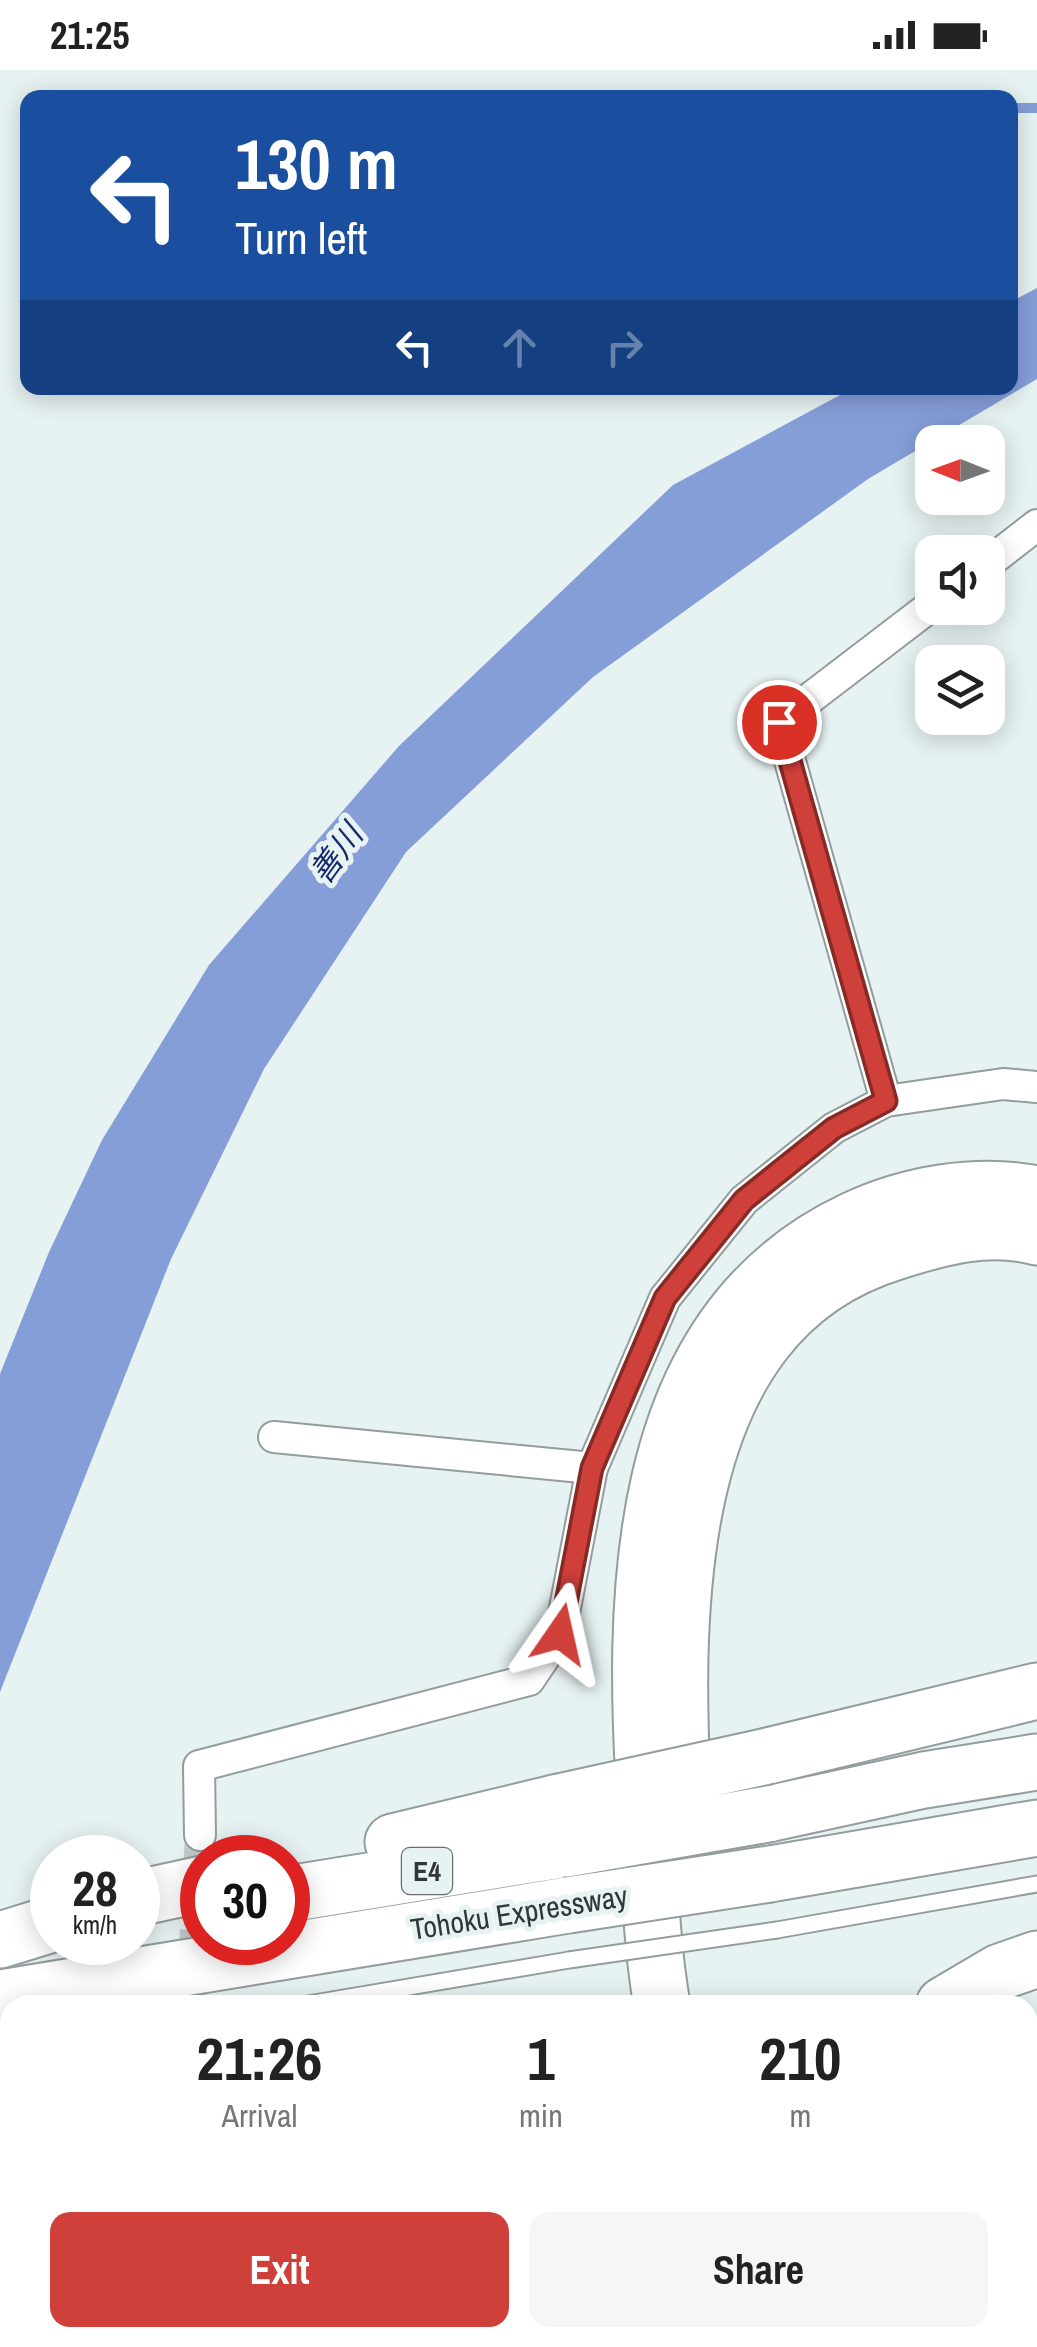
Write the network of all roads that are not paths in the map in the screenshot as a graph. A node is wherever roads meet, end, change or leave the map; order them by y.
1 (1037, 525) edge
2 (1005, 550) edge
3 (915, 618) edge
4 (1037, 1086) edge
5 (886, 1101) junction
6 (1037, 1194) edge
7 (1037, 1237) edge
8 (274, 1437) dead end
9 (592, 1468) junction
10 (1037, 1691) edge
11 (1037, 1762) edge
12 (563, 1825) junction
13 (1037, 1828) edge
14 (201, 1835) tunnel mouth
15 (310, 1862) edge
16 (1037, 1884) edge
17 (310, 1888) edge
18 (30, 1931) edge
19 (30, 1937) edge
20 (0, 1941) edge
21 (1037, 1959) edge
22 (18, 1995) edge
23 (361, 1995) edge
24 (661, 1995) edge
25 (694, 1995) edge
26 (961, 1995) edge

1 - 2 street
3 - 5 street
4 - 5 street
5 - 9 street
6 - 24 highway
7 - 25 highway
8 - 9 street
9 - 14 street
10 - 12 highway, bridge
11 - 12 highway, Tohoku Expressway / E4, bridge
12 - 15 highway
12 - 17 highway, Tohoku Expressway / E4
13 - 22 highway, Tohoku Expressway / E4, bridge
16 - 23 lane, bridge
18 - 20 highway
19 - 20 highway
21 - 26 highway

